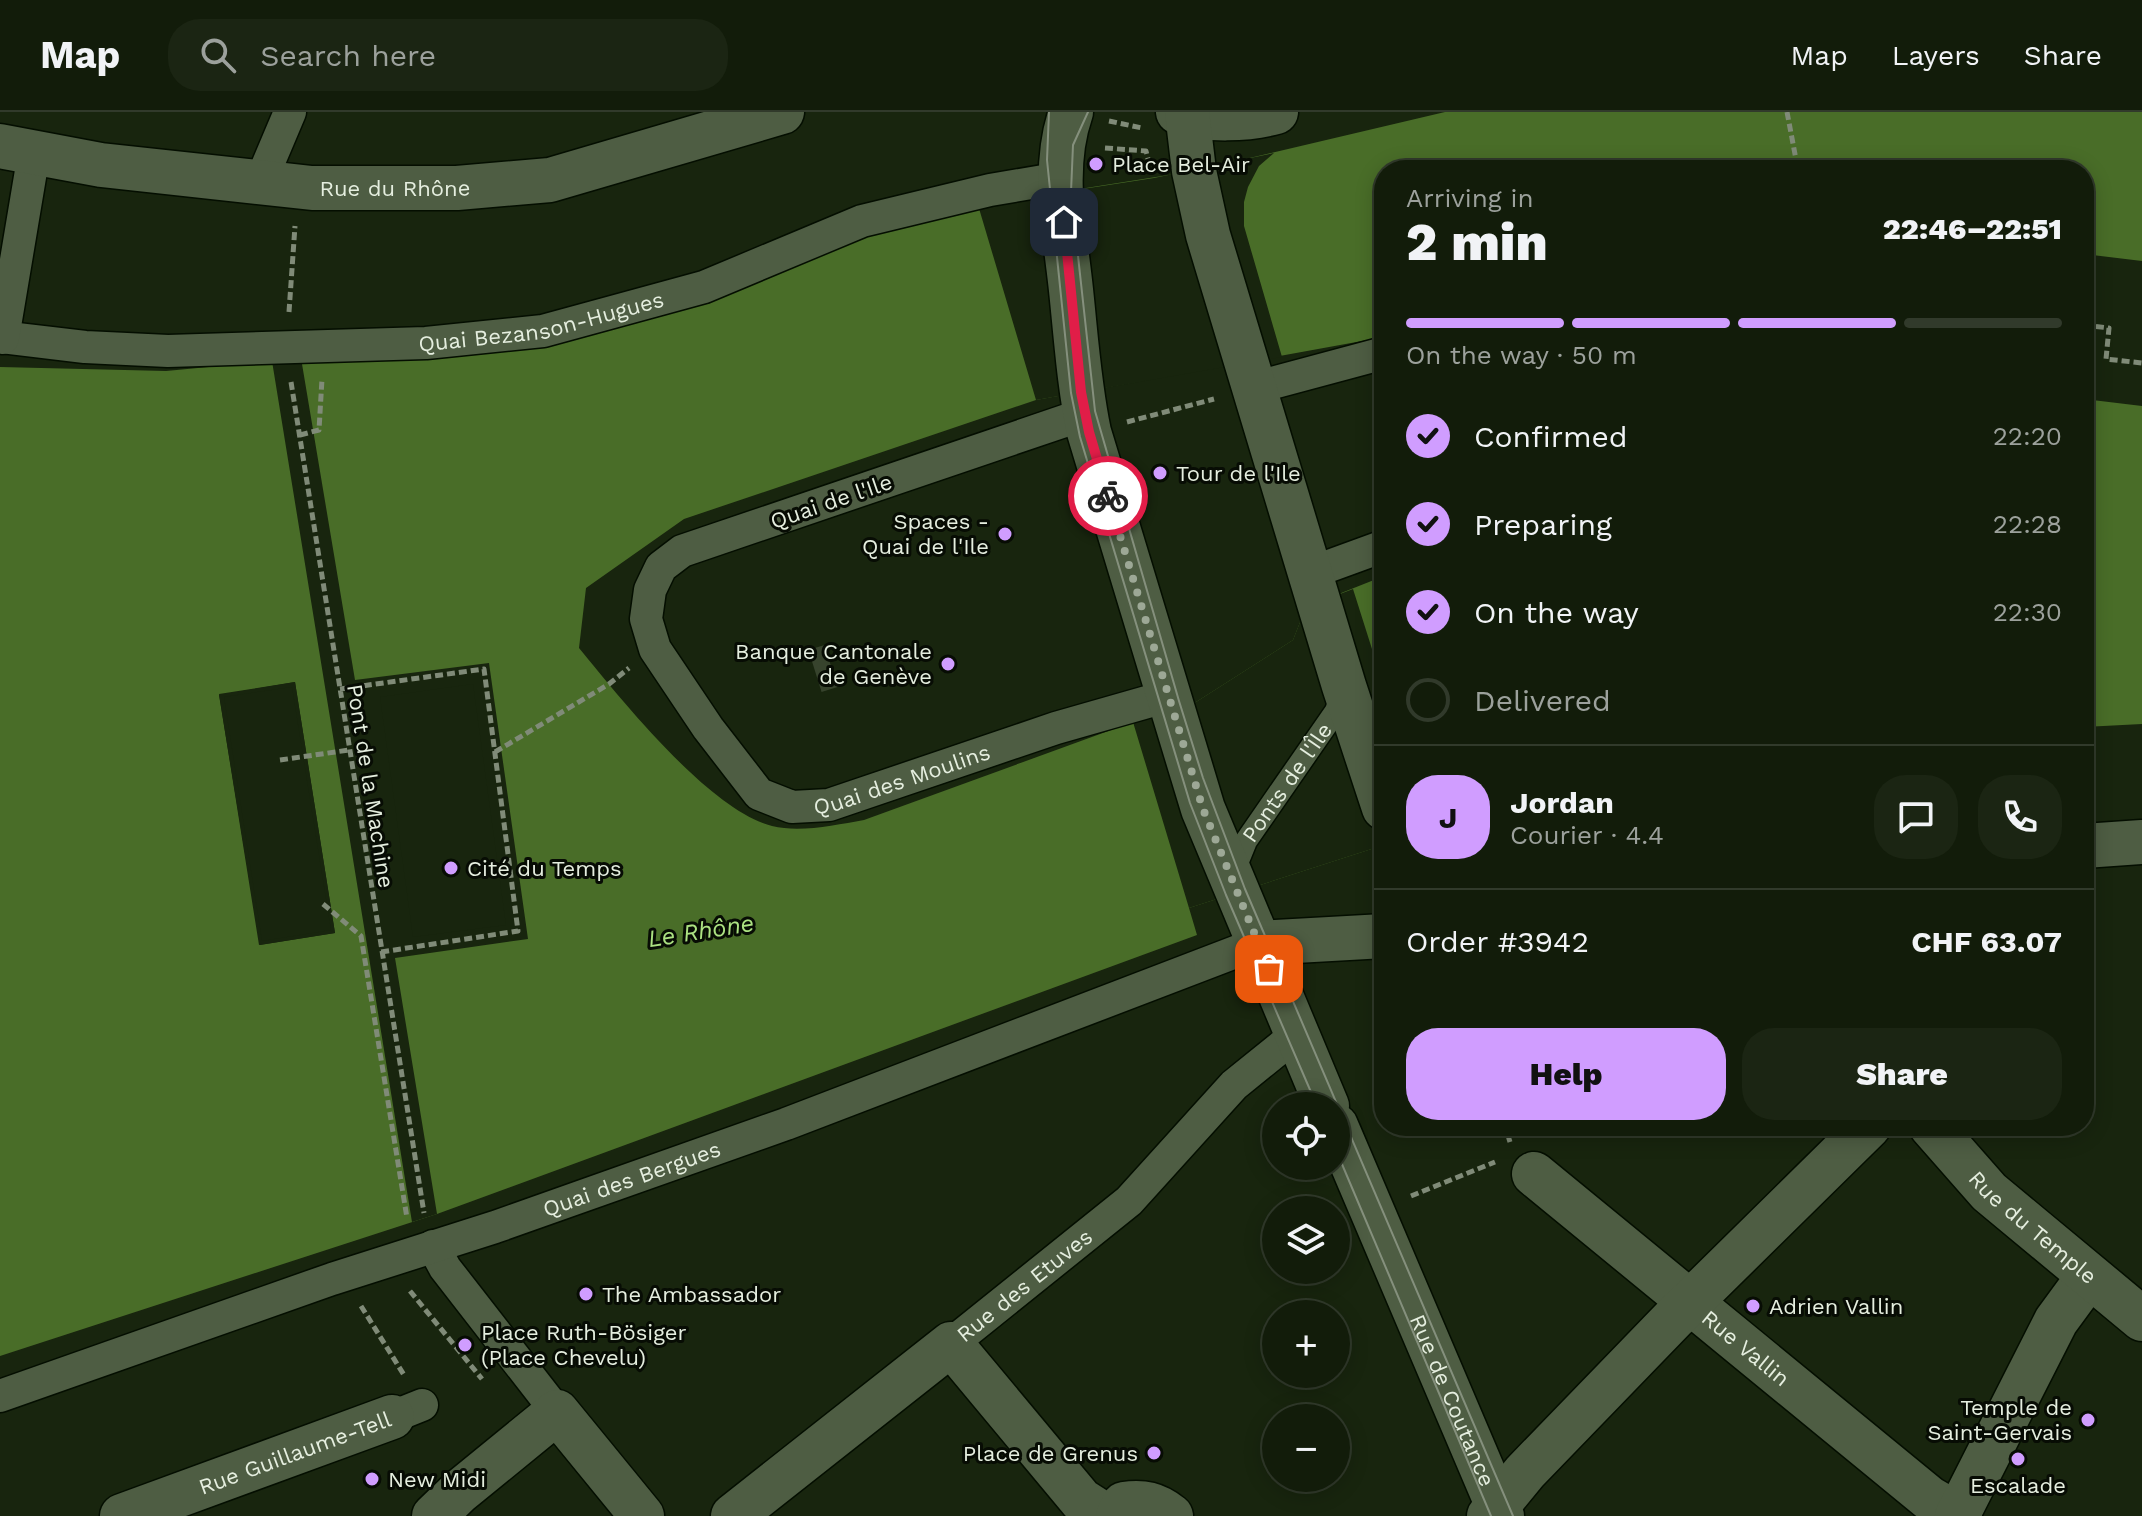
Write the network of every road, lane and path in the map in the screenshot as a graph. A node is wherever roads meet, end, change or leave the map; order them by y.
1 (290, 112) edge
2 (782, 112) edge
3 (1276, 112) edge
4 (1787, 112) edge
5 (1088, 126) edge
6 (1188, 129) edge
7 (17, 150) edge
8 (1796, 160) edge
9 (1150, 165) dead end
10 (260, 183) junction
11 (1061, 186) junction
12 (296, 214) dead end
13 (2094, 326) edge
14 (2, 337) edge
15 (1374, 355) edge
16 (288, 361) junction
17 (2142, 363) edge
18 (322, 371) dead end
19 (1243, 382) junction
20 (1093, 410) junction
21 (300, 435) junction
22 (1374, 552) edge
23 (1314, 588) junction
24 (655, 649) joint
25 (609, 684) dead end
26 (1344, 686) junction
27 (340, 689) junction
28 (1170, 703) junction
29 (349, 750) junction
30 (495, 752) junction
31 (280, 760) dead end
32 (1374, 778) edge
33 (2142, 842) edge
34 (2094, 845) edge
35 (1233, 886) junction
36 (323, 904) dead end
37 (1374, 937) edge
38 (1259, 943) junction
39 (381, 952) junction
40 (1297, 1034) junction
41 (1321, 1092) edge
42 (1859, 1136) edge
43 (1940, 1136) edge
44 (1350, 1159) edge
45 (1518, 1167) joint
46 (1398, 1201) dead end
47 (427, 1226) junction
48 (2089, 1276) junction
49 (404, 1283) dead end
50 (1690, 1302) junction
51 (2142, 1319) edge
52 (951, 1344) junction
53 (482, 1380) dead end
54 (0, 1396) edge
55 (407, 1411) dead end
56 (557, 1412) junction
57 (446, 1504) edge
58 (1496, 1513) edge
59 (122, 1516) edge
60 (642, 1516) edge
61 (733, 1516) edge
62 (1106, 1516) edge
63 (1118, 1516) edge
64 (1171, 1516) edge
65 (1958, 1516) edge

1 - 10 street
2 - 10 street, Rue du Rhône
3 - 6 street
4 - 8 path
5 - 6 path
5 - 9 path
5 - 11 street
6 - 19 street
7 - 10 street, Rue du Rhône
7 - 14 street
11 - 16 street, Quai Bezanson-Hugues
11 - 20 street
12 - 16 path, Pont de la Machine
13 - 17 path
14 - 16 street, Quai Bezanson-Hugues
15 - 19 street
16 - 21 path, Pont de la Machine
18 - 21 path
19 - 20 path
19 - 23 street, Ponts de l'Île
20 - 24 street, Quai de l'Ile
20 - 28 street
21 - 27 path, Pont de la Machine
22 - 23 street
23 - 26 street, Ponts de l'Île
24 - 28 street, Quai des Moulins
25 - 30 path
26 - 32 street, Ponts de l'Île
26 - 35 lane, Ponts de l'Île
27 - 29 path, Pont de la Machine
27 - 30 path
28 - 35 street
29 - 31 path
29 - 39 path, Pont de la Machine
30 - 39 path
33 - 34 street
35 - 38 street
36 - 47 path
37 - 38 street
38 - 40 street
38 - 47 street, Quai des Bergues
39 - 47 path, Pont de la Machine
40 - 41 street
40 - 52 street, Rue des Etuves
42 - 50 street
43 - 48 street, Rue du Temple
44 - 58 street, Rue de Coutance
45 - 46 path
45 - 50 street, Rue Vallin
47 - 54 street, Quai des Bergues
47 - 56 street
48 - 51 street, Rue du Temple
48 - 65 street
49 - 53 path
50 - 58 street
50 - 65 street, Rue Vallin
52 - 61 street, Rue des Etuves
52 - 62 street
55 - 59 street, Rue Guillaume-Tell
56 - 57 street
56 - 60 street
63 - 64 street

